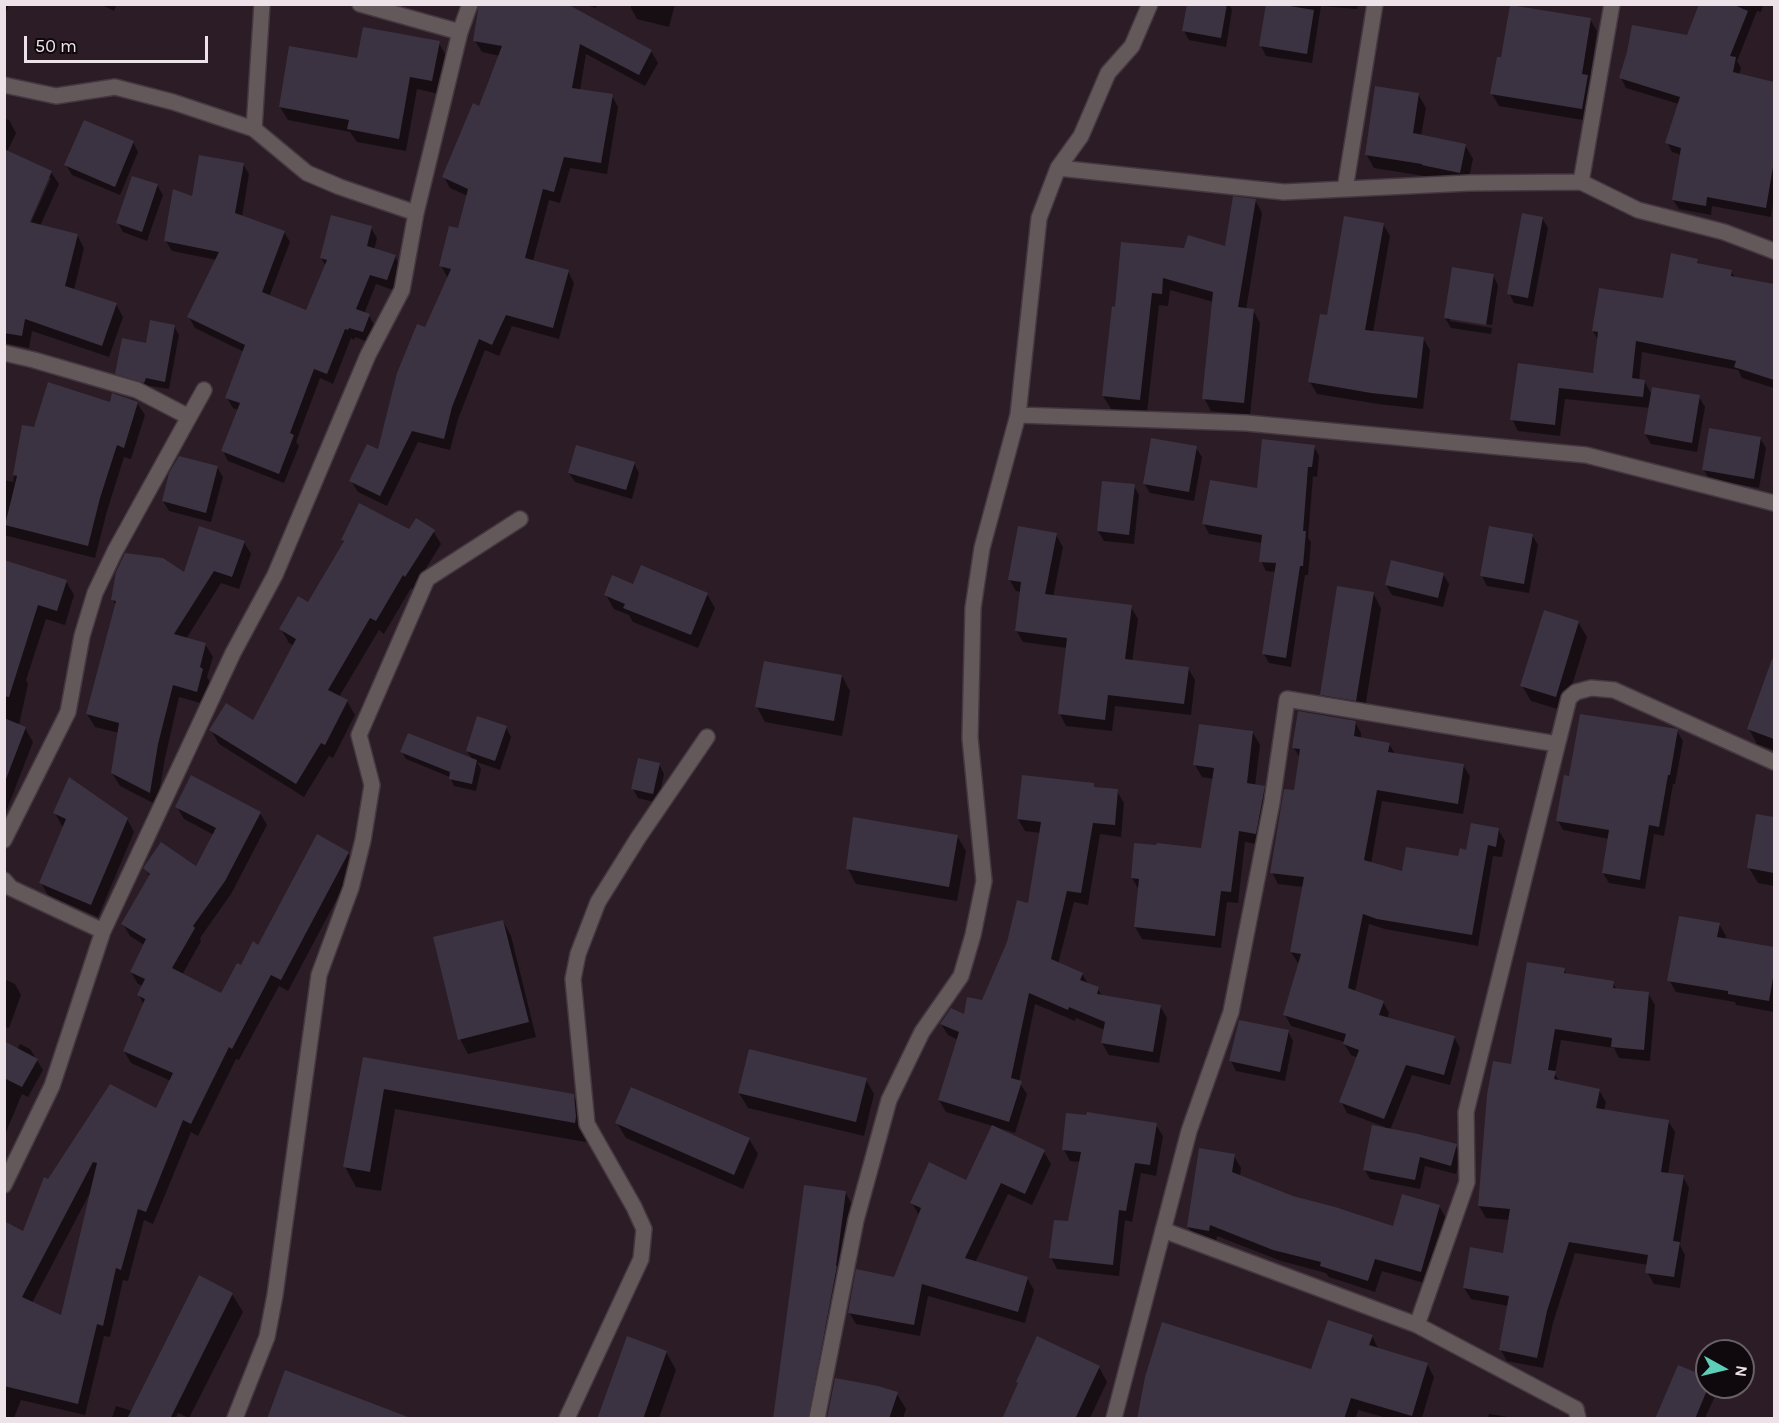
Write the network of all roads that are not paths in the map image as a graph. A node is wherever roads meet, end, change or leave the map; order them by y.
1 (262, 4) edge
2 (360, 4) edge
3 (470, 4) edge
4 (1150, 4) edge
5 (1375, 4) edge
6 (1612, 4) edge
7 (460, 32) junction
8 (4, 85) edge
9 (255, 129) junction
10 (1058, 168) junction
11 (1581, 182) junction
12 (1345, 189) junction
13 (416, 213) junction
14 (1774, 250) edge
15 (4, 353) edge
16 (204, 390) dead end
17 (1018, 415) junction
18 (189, 417) junction
19 (1774, 503) edge
20 (520, 519) dead end
21 (707, 736) dead end
22 (1557, 744) junction
23 (1774, 762) edge
24 (4, 840) edge
25 (4, 880) edge
26 (104, 931) junction
27 (4, 1185) edge
28 (1163, 1230) junction
29 (1417, 1325) junction
30 (235, 1419) edge
31 (567, 1419) edge
32 (817, 1419) edge
33 (1114, 1419) edge
34 (1578, 1419) edge

1 - 9 street
2 - 7 street
3 - 7 street
4 - 10 street
5 - 12 street
6 - 11 street
7 - 13 street
8 - 9 street
9 - 13 street
10 - 12 street
10 - 17 street
11 - 12 street
11 - 14 street
13 - 26 street
15 - 18 street
16 - 18 street
17 - 19 street
17 - 32 street
18 - 24 street
20 - 30 street
21 - 31 street
22 - 23 street
22 - 28 street
22 - 29 street
25 - 26 street
26 - 27 street
28 - 29 street
28 - 33 street
29 - 34 street

